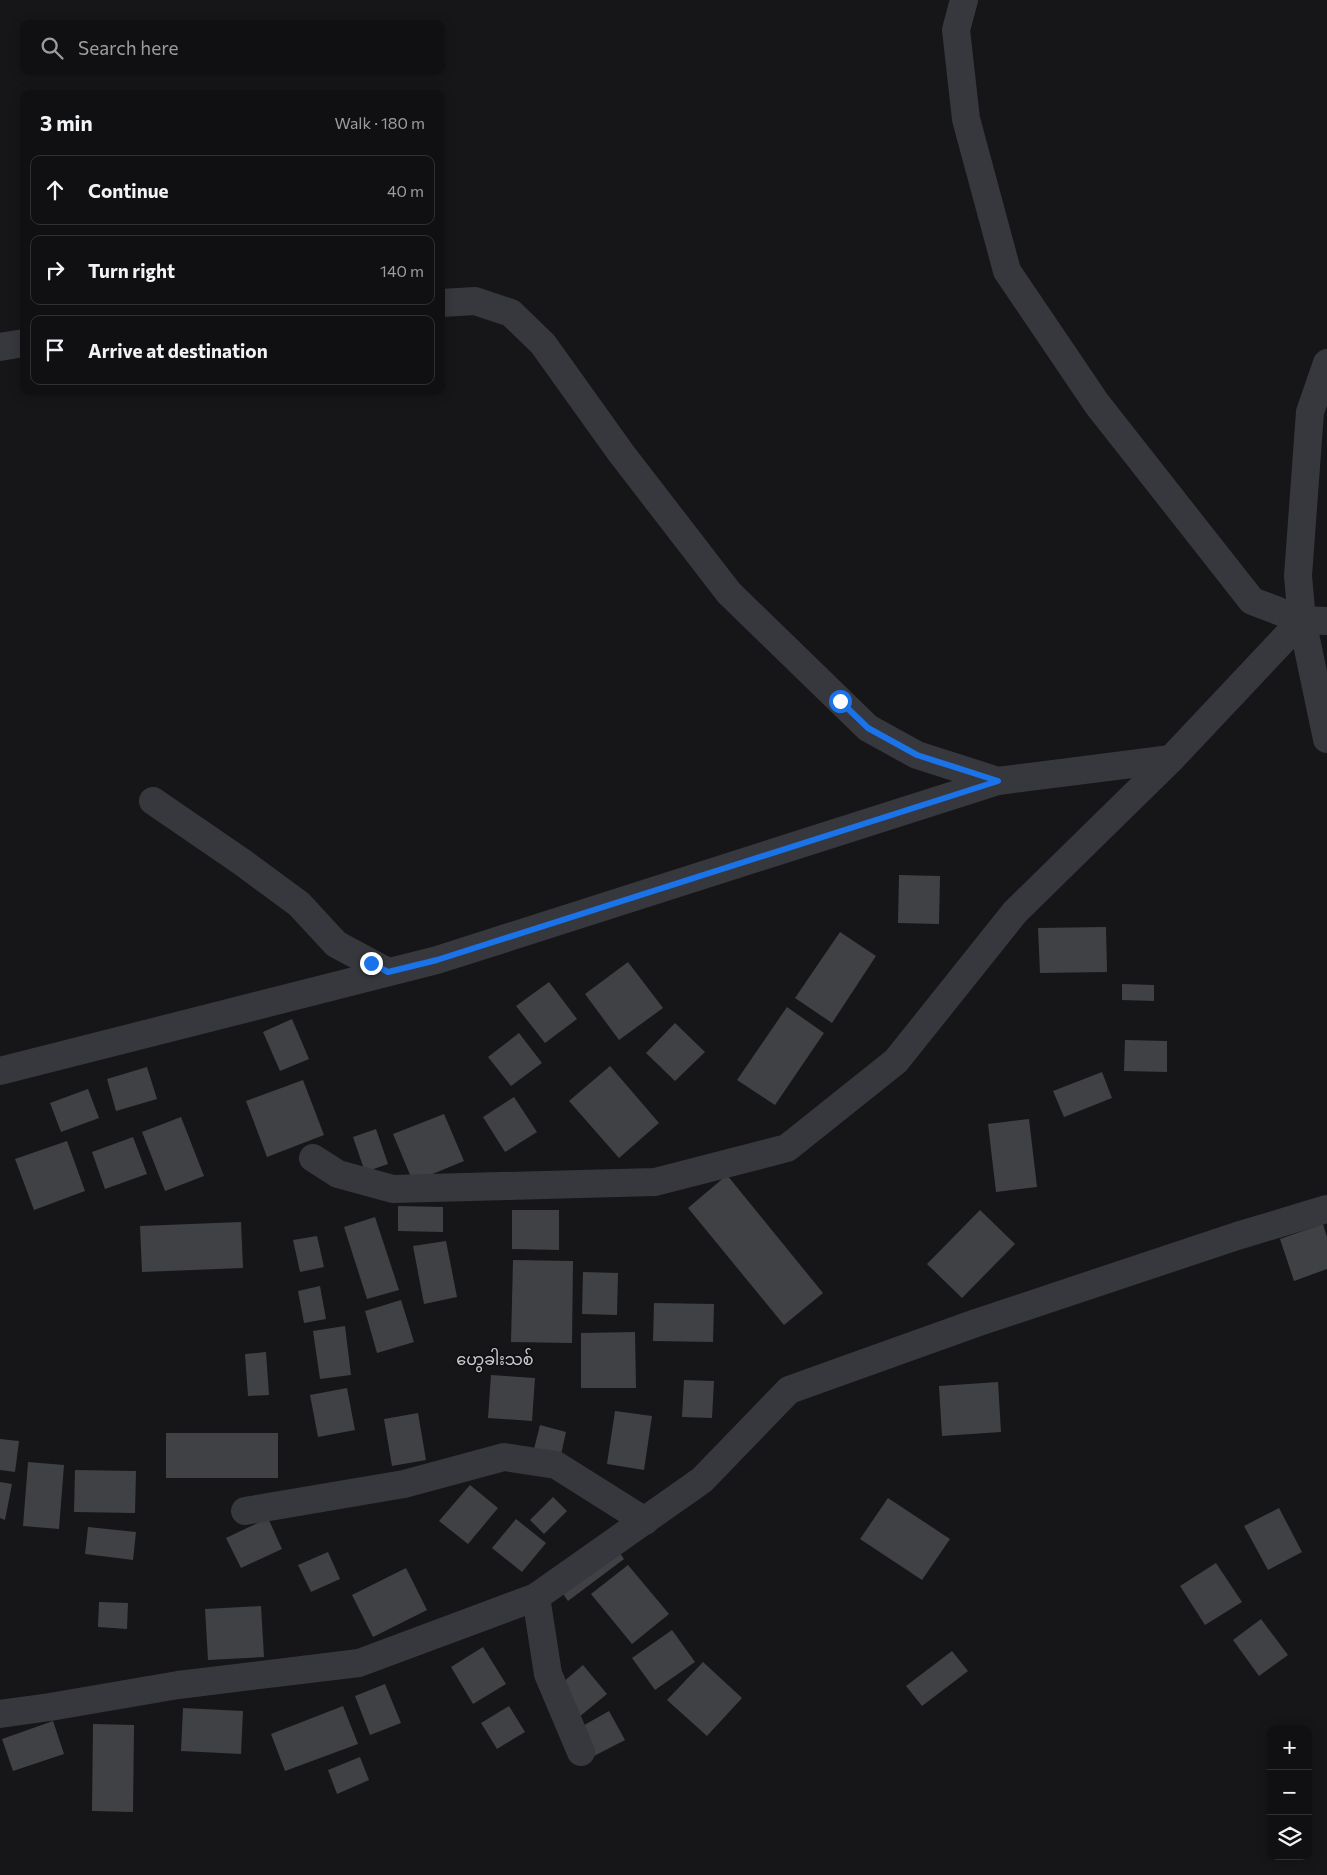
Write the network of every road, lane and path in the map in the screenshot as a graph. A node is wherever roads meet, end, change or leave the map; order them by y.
1 (964, 0) edge
2 (445, 303) edge
3 (20, 344) edge
4 (0, 347) edge
5 (1327, 363) edge
6 (1315, 621) edge
7 (1327, 738) edge
8 (1171, 759) junction
9 (998, 781) junction
10 (153, 801) dead end
11 (388, 972) junction
12 (0, 1071) edge
13 (313, 1158) dead end
14 (1327, 1209) edge
15 (245, 1511) dead end
16 (645, 1520) junction
17 (536, 1597) junction
18 (0, 1714) edge
19 (581, 1752) dead end

1 - 6 street
2 - 9 street
3 - 4 street
5 - 6 street
6 - 7 street
6 - 8 street
8 - 9 street
8 - 13 street
9 - 11 street
10 - 11 street
11 - 12 street
14 - 16 street
15 - 16 street
16 - 17 street
17 - 18 street
17 - 19 street

